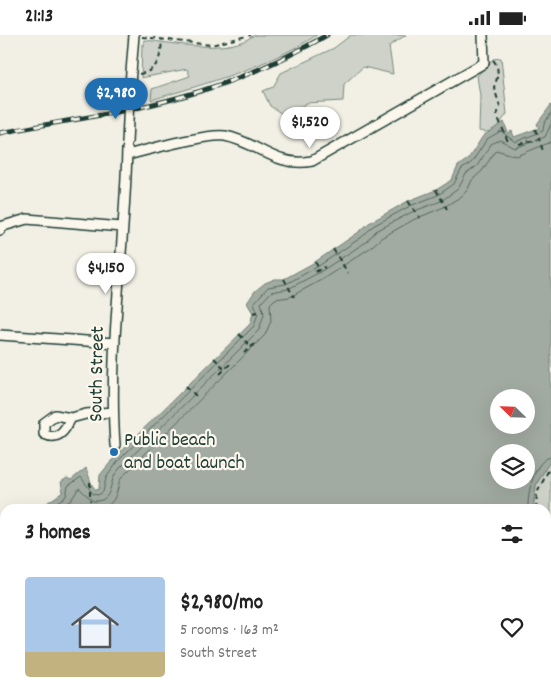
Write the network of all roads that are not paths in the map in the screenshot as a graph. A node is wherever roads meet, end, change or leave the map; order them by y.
1 (134, 35) edge
2 (483, 35) edge
3 (126, 155) junction
4 (122, 227) junction
5 (0, 230) edge
6 (0, 335) edge
7 (115, 343) junction
8 (113, 411) junction
9 (70, 418) dead end
10 (115, 445) dead end

1 - 3 street, South Street, bridge
2 - 3 street
3 - 4 street, South Street
4 - 5 street
4 - 7 street, South Street
6 - 7 street
7 - 8 street, South Street
8 - 9 street
8 - 10 street, South Street

